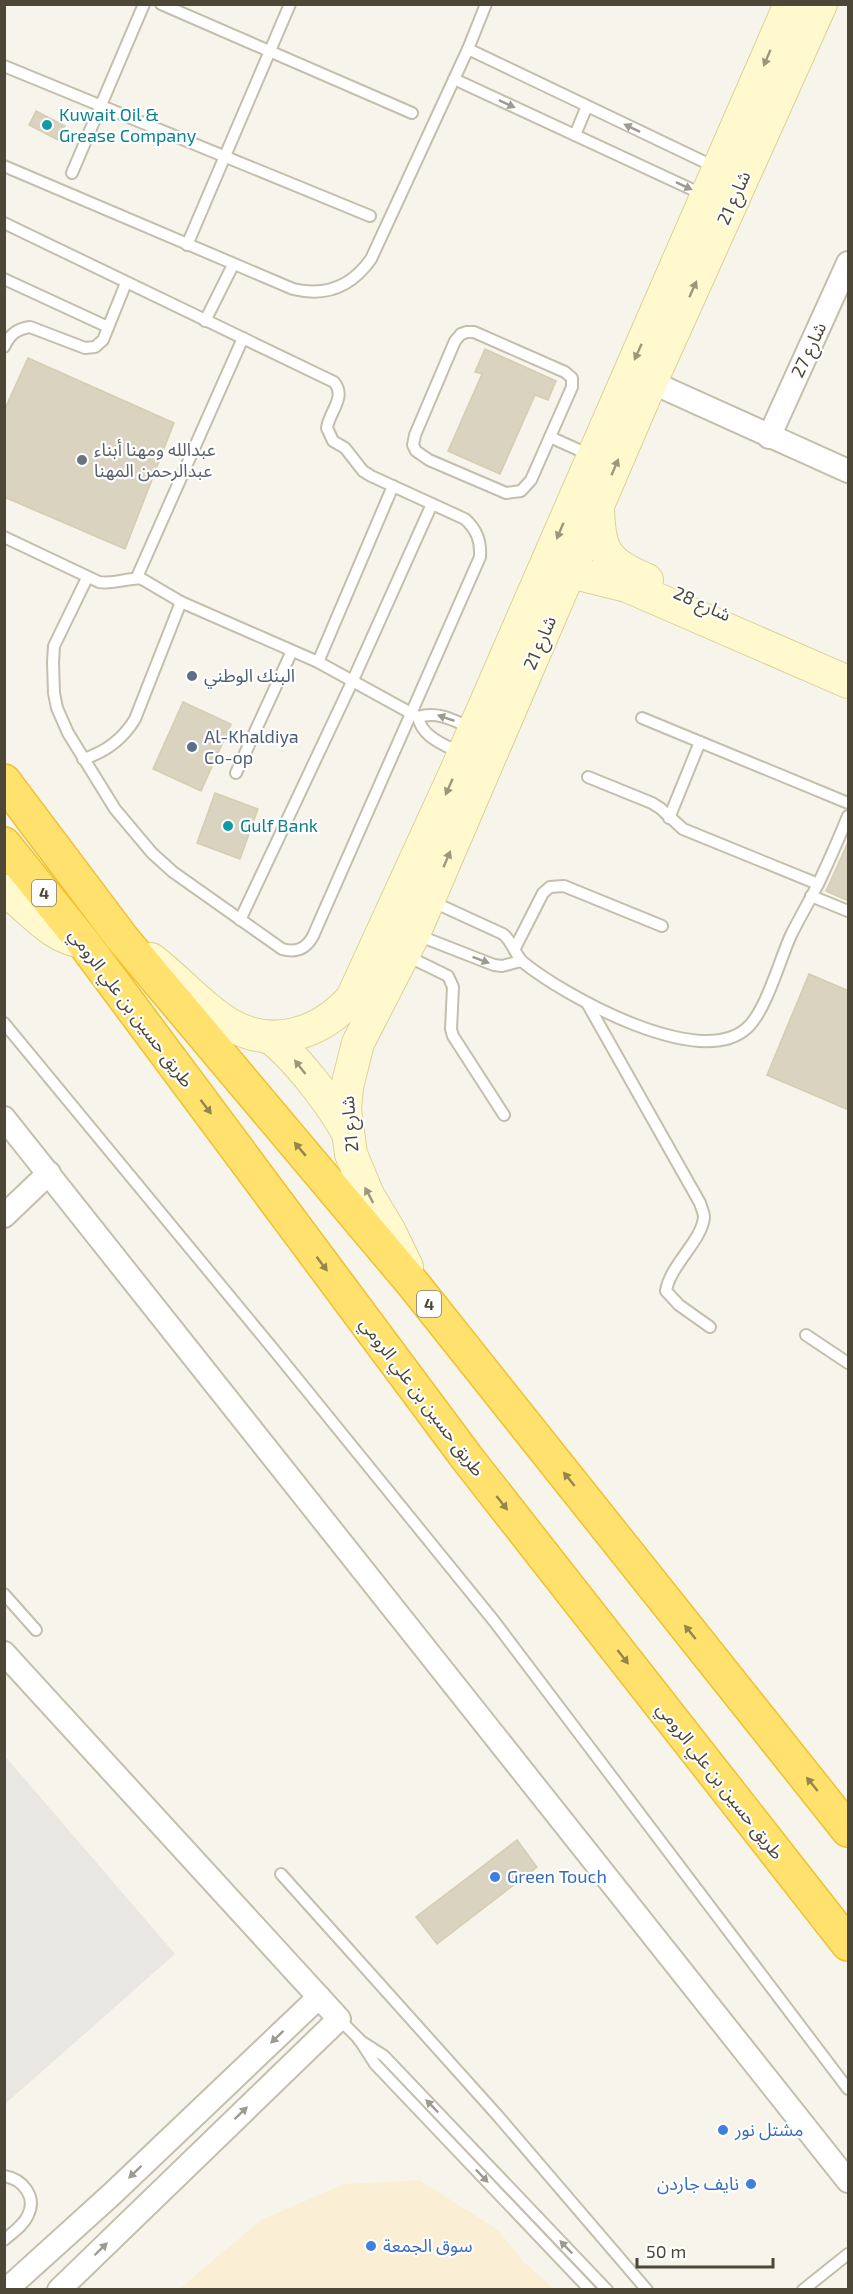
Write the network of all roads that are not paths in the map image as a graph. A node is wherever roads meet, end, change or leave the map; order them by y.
1 (144, 4) edge
2 (161, 4) edge
3 (290, 4) edge
4 (486, 4) edge
5 (790, 4) edge
6 (821, 4) edge
7 (468, 49) junction
8 (270, 52) junction
9 (4, 66) edge
10 (454, 79) junction
11 (101, 105) junction
12 (587, 106) junction
13 (412, 113) dead end
14 (575, 135) junction
15 (225, 156) junction
16 (4, 166) edge
17 (72, 173) dead end
18 (724, 188) junction
19 (370, 216) dead end
20 (4, 223) edge
21 (187, 245) junction
22 (849, 263) edge
23 (233, 265) junction
24 (4, 279) edge
25 (126, 283) junction
26 (206, 321) junction
27 (108, 327) junction
28 (243, 338) junction
29 (4, 347) edge
30 (651, 382) junction
31 (550, 437) junction
32 (769, 437) junction
33 (592, 456) junction
34 (849, 471) edge
35 (393, 486) junction
36 (432, 504) junction
37 (598, 504) junction
38 (4, 537) edge
39 (557, 569) junction
40 (137, 577) junction
41 (87, 578) junction
42 (181, 602) junction
43 (292, 651) junction
44 (318, 662) junction
45 (849, 668) edge
46 (353, 680) junction
47 (849, 682) edge
48 (414, 715) junction
49 (642, 718) dead end
50 (468, 742) junction
51 (700, 742) junction
52 (83, 759) junction
53 (236, 773) dead end
54 (588, 777) dead end
55 (4, 782) edge
56 (849, 803) edge
57 (849, 816) edge
58 (669, 818) junction
59 (4, 844) edge
60 (818, 884) junction
61 (4, 890) edge
62 (811, 896) junction
63 (429, 899) junction
64 (849, 911) edge
65 (240, 920) junction
66 (662, 926) dead end
67 (122, 938) junction
68 (83, 942) junction
69 (409, 944) junction
70 (515, 948) junction
71 (521, 961) junction
72 (377, 979) junction
73 (586, 1002) junction
74 (4, 1023) edge
75 (269, 1037) junction
76 (504, 1115) dead end
77 (4, 1118) edge
78 (347, 1132) junction
79 (49, 1173) junction
80 (4, 1216) edge
81 (414, 1285) junction
82 (710, 1327) dead end
83 (806, 1335) dead end
84 (849, 1363) edge
85 (4, 1594) edge
86 (36, 1630) dead end
87 (4, 1653) edge
88 (849, 1830) edge
89 (281, 1874) dead end
90 (849, 1944) edge
91 (319, 1997) junction
92 (339, 2019) junction
93 (359, 2040) junction
94 (849, 2089) edge
95 (4, 2176) edge
96 (849, 2181) edge
97 (4, 2240) edge
98 (849, 2254) edge
99 (6, 2289) edge
100 (59, 2289) edge
101 (590, 2289) edge
102 (607, 2289) edge
103 (646, 2289) edge
104 (803, 2289) edge

1 - 11 lane
2 - 8 lane
3 - 8 lane
4 - 7 lane
5 -> 18 street, شارع 21
6 - 18 street, شارع 21
7 - 10 lane
7 - 12 lane
8 - 13 lane
8 - 15 lane
9 - 11 lane
10 -> 14 lane
10 - 23 lane
11 - 15 lane
11 - 17 lane
12 - 14 lane
18 -> 12 lane
14 -> 18 lane
15 - 19 lane
15 - 21 lane
16 - 21 lane
30 -> 18 street, شارع 21
18 -> 33 street, شارع 21
20 - 25 lane
21 - 23 lane
22 - 32 street, شارع 27
23 - 26 lane
24 - 27 lane
25 - 26 lane
25 - 27 lane
26 - 28 lane
27 - 29 lane
28 - 35 lane
28 - 40 lane
30 - 32 street
37 -> 30 street, شارع 21
31 - 31 lane
31 - 33 lane
32 - 34 street
33 -> 39 street, شارع 21
35 - 36 lane
35 - 44 lane
36 - 46 lane
36 - 48 lane
37 - 39 street, شارع 21
37 - 45 street, شارع 28
38 - 41 lane
39 - 47 street, شارع 28
39 - 50 street, شارع 21
63 -> 39 street, شارع 21
40 - 41 lane
40 - 42 lane
41 - 52 lane
42 - 43 lane
42 - 52 lane
43 - 44 lane
43 - 53 lane
44 - 46 lane
46 - 48 lane
46 - 65 lane
50 -> 48 lane
48 - 50 lane
48 - 65 lane
49 - 51 lane
50 -> 72 street, شارع 21
51 - 56 lane
51 - 58 lane
52 - 65 lane
54 - 58 lane
55 - 67 highway, طريق حسين بن علي الرومي / 4
57 - 60 lane
58 - 60 lane
59 - 68 highway, طريق حسين بن علي الرومي / 4
60 - 62 lane
61 - 68 street
62 - 64 lane
62 - 73 lane
63 - 69 street, شارع 21
63 - 70 lane
66 - 70 lane
67 - 75 street, شارع 21
81 -> 67 highway, طريق حسين بن علي الرومي / 4
68 -> 90 highway, طريق حسين بن علي الرومي / 4
69 -> 71 lane
69 - 72 street, شارع 21
69 - 76 lane
70 - 71 lane
71 - 73 lane
72 - 75 street, شارع 21
72 - 78 street, شارع 21
73 - 82 lane
74 - 94 lane
78 -> 75 street
77 - 79 street
81 -> 78 street, شارع 21
79 - 80 street
79 - 96 street
88 -> 81 highway, طريق حسين بن علي الرومي / 4
83 - 84 lane
85 - 86 lane
87 - 91 street
89 - 103 lane
91 - 92 street
91 -> 99 street
92 - 93 lane
100 -> 92 street
93 -> 101 lane
102 -> 93 lane
95 - 97 lane
98 - 104 lane

